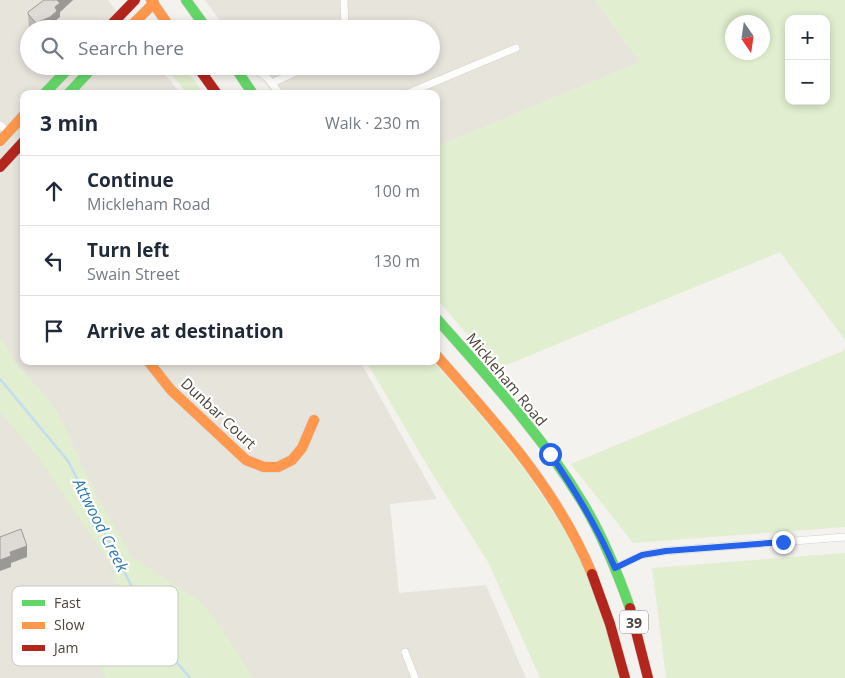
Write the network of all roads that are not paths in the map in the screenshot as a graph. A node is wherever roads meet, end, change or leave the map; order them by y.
1 (135, 0) edge
2 (186, 0) edge
3 (344, 0) edge
4 (153, 1) edge
5 (116, 20) edge
6 (137, 20) edge
7 (165, 20) edge
8 (200, 20) edge
9 (345, 20) edge
10 (516, 48) dead end
11 (62, 75) edge
12 (86, 75) edge
13 (203, 75) edge
14 (240, 75) edge
15 (264, 75) edge
16 (289, 75) edge
17 (272, 83) junction
18 (48, 90) edge
19 (72, 90) edge
20 (214, 90) edge
21 (250, 90) edge
22 (277, 90) edge
23 (416, 90) edge
24 (20, 119) edge
25 (0, 125) edge
26 (8, 132) junction
27 (0, 141) edge
28 (20, 142) edge
29 (20, 147) edge
30 (0, 167) edge
31 (440, 323) edge
32 (440, 360) edge
33 (151, 365) edge
34 (314, 420) dead end
35 (845, 537) edge
36 (615, 568) junction
37 (405, 652) dead end
38 (415, 678) edge
39 (625, 678) edge
40 (648, 678) edge

1 - 5 main road
2 - 8 main road
3 - 9 street
4 - 6 main road
4 - 7 main road
10 - 23 street
11 - 18 main road
12 - 19 main road
13 - 20 main road
14 - 21 main road
15 - 17 street
16 - 17 street
17 - 22 street
24 - 26 main road
25 - 26 street
26 - 27 main road
26 - 28 main road
29 - 30 main road
31 - 36 main road, Mickleham Road / 39
32 - 39 main road, 39
33 - 34 main road, Dunbar Court
35 - 36 street
36 - 40 main road, Mickleham Road / 39
37 - 38 street

